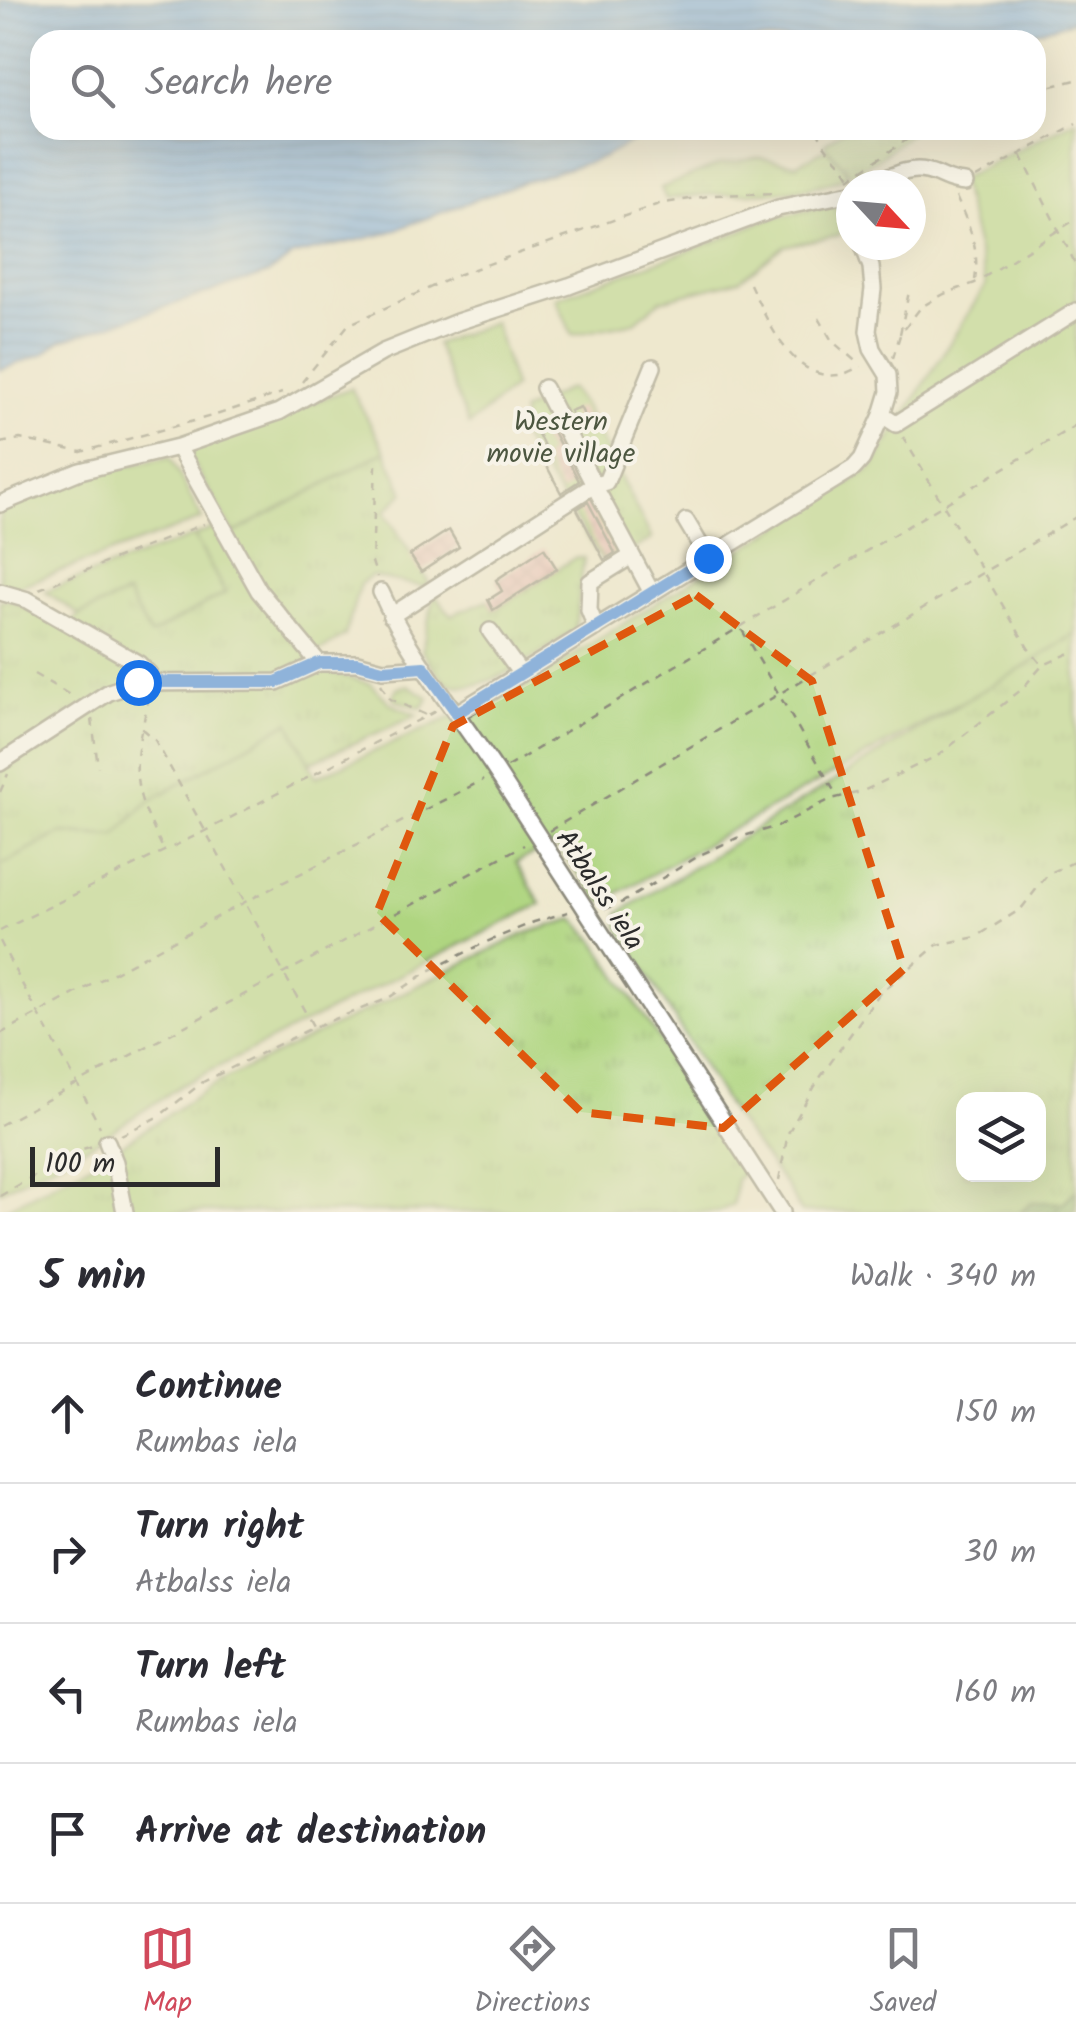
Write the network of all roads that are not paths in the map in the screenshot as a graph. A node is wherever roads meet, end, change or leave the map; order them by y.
1 (926, 170) edge
2 (957, 183) road end
3 (836, 187) edge
4 (868, 260) edge
5 (1076, 311) edge
6 (653, 367) dead end
7 (544, 388) dead end
8 (889, 420) junction
9 (178, 447) junction
10 (594, 485) junction
11 (0, 504) edge
12 (686, 521) dead end
13 (630, 558) junction
14 (708, 558) junction
15 (0, 592) edge
16 (381, 592) road end
17 (652, 593) junction
18 (392, 616) junction
19 (596, 628) junction
20 (490, 631) dead end
21 (319, 663) junction
22 (424, 667) junction
23 (521, 674) junction
24 (152, 684) junction
25 (453, 708) junction
26 (0, 762) edge
27 (107, 1142) road end
28 (779, 1207) edge
29 (125, 1212) edge

1 - 2 street
3 - 9 street
4 - 8 street
5 - 8 street
6 - 10 street
7 - 10 street
8 - 14 street
9 - 11 street
9 - 21 street
10 - 13 street
10 - 18 street
12 - 14 street
13 - 17 street
13 - 19 street
14 - 17 street
15 - 24 street
16 - 18 street, Atbalss iela
17 - 19 street
18 - 22 street, Atbalss iela
19 - 23 street
20 - 23 street
21 - 22 street
21 - 24 street
22 - 25 street, Atbalss iela
23 - 25 street
24 - 26 street
25 - 28 street, Atbalss iela
27 - 29 street

